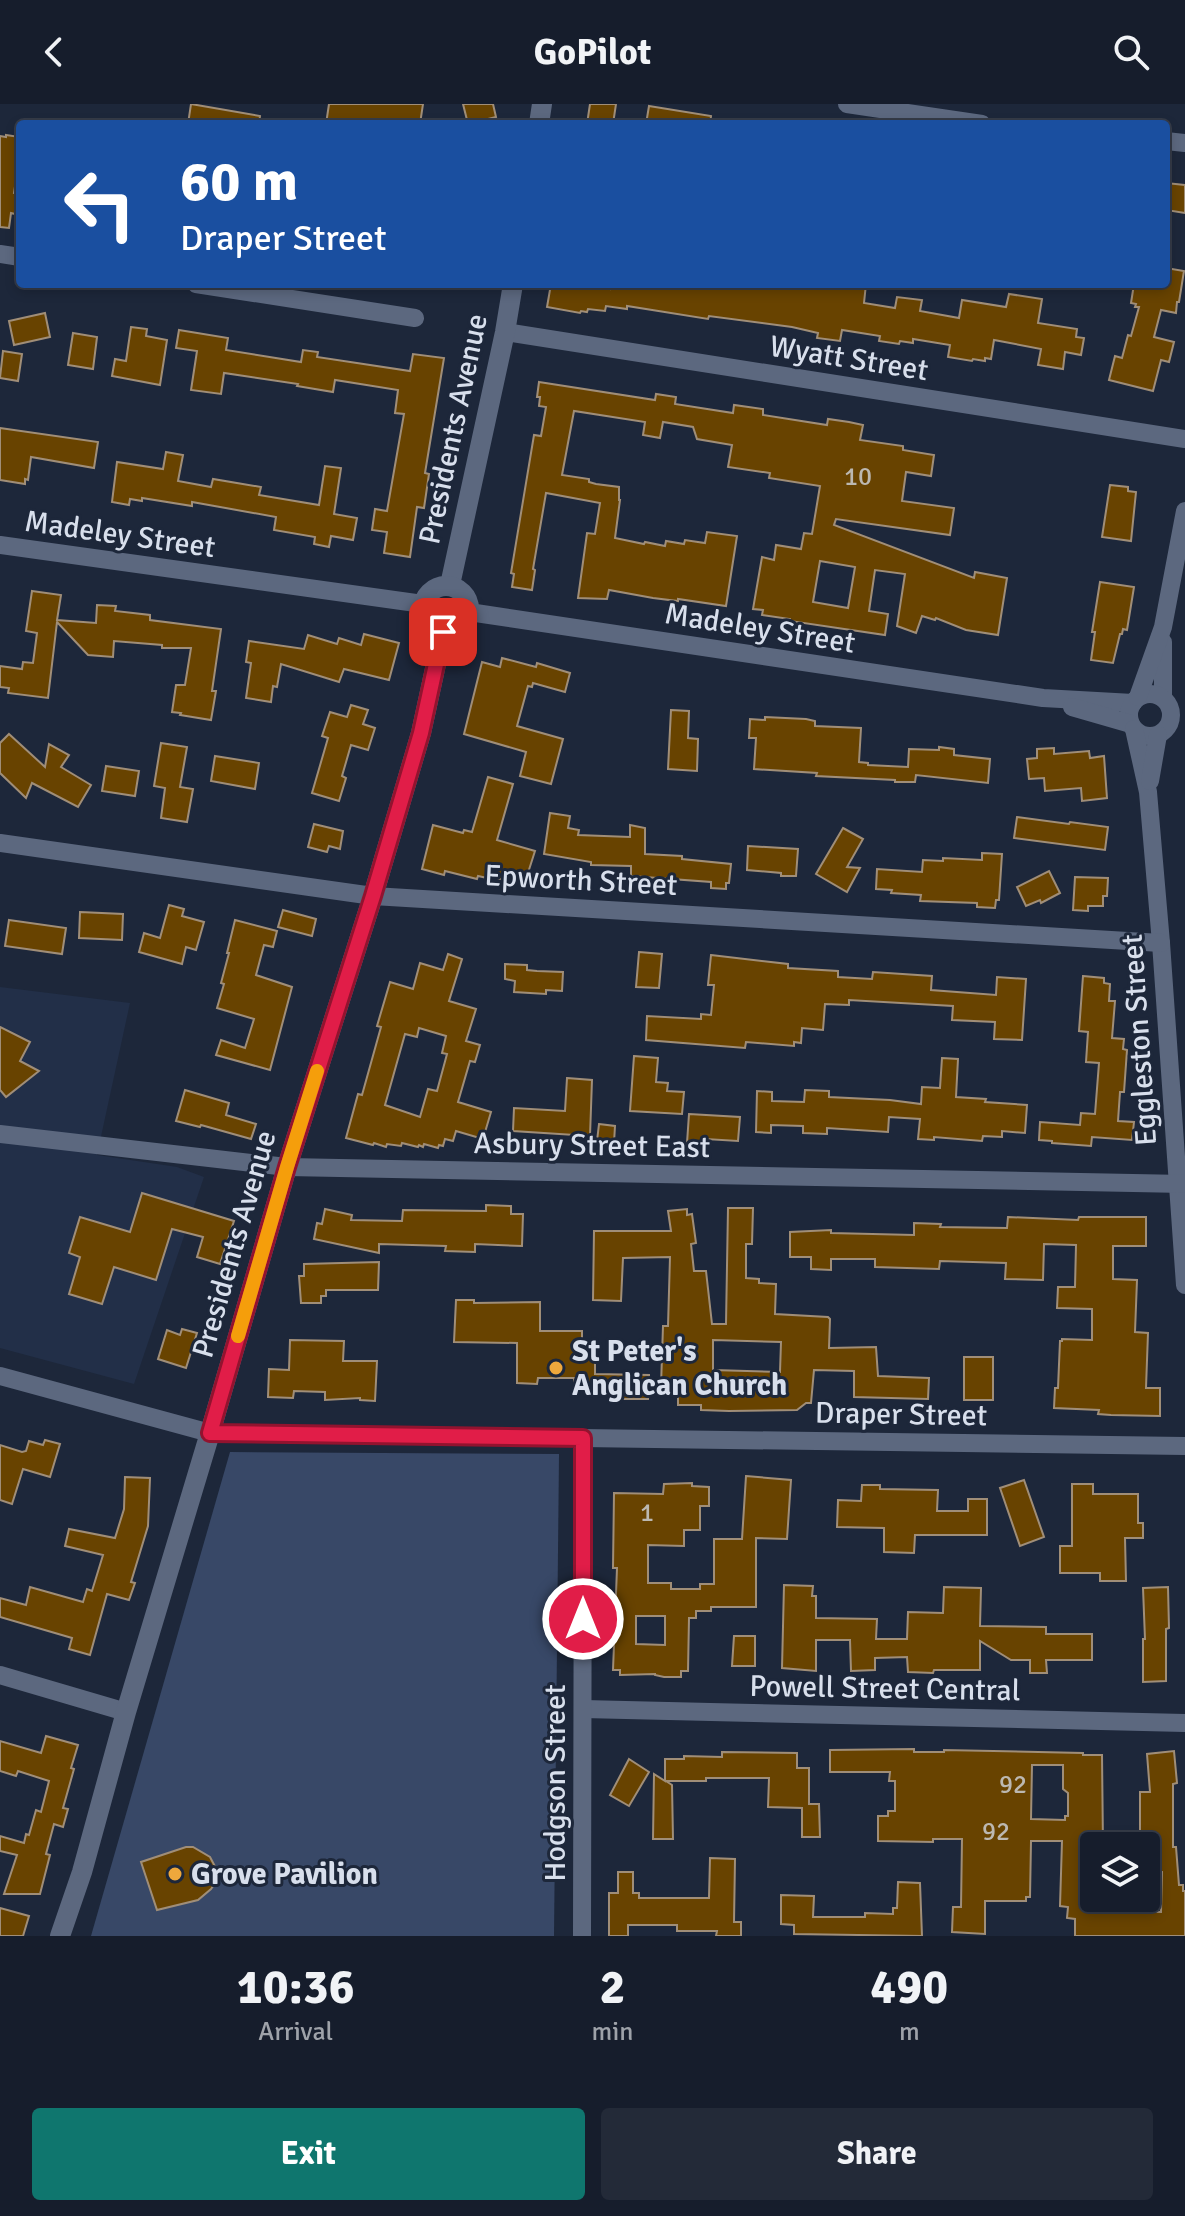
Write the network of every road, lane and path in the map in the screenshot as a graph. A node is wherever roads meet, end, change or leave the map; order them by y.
1 (847, 104) edge
2 (955, 120) edge
3 (222, 288) edge
4 (512, 288) edge
5 (415, 318) dead end
6 (505, 332) junction
7 (1185, 439) edge
8 (1185, 511) edge
9 (0, 545) edge
10 (450, 585) junction
11 (423, 604) junction
12 (469, 612) junction
13 (1163, 627) junction
14 (443, 632) junction
15 (1043, 698) junction
16 (1135, 700) junction
17 (1173, 705) edge
18 (1132, 727) junction
19 (1185, 729) edge
20 (1162, 733) junction
21 (1148, 792) junction
22 (0, 843) edge
23 (373, 896) junction
24 (1161, 943) junction
25 (0, 1134) edge
26 (287, 1167) junction
27 (1181, 1184) edge
28 (1185, 1285) edge
29 (0, 1376) edge
30 (210, 1433) junction
31 (583, 1438) junction
32 (1185, 1446) edge
33 (0, 1675) edge
34 (583, 1709) junction
35 (126, 1712) junction
36 (1185, 1723) edge
37 (82, 1872) junction
38 (60, 1936) edge
39 (69, 1936) edge
40 (582, 1936) edge

1 - 2 street
3 - 5 street
4 - 6 street, Presidents Avenue
6 - 7 street, Wyatt Street
6 - 10 street, Presidents Avenue
8 - 13 street
9 - 11 street, Madeley Street
10 - 11 street
10 - 12 street
11 - 14 street
12 - 14 street
12 - 15 street, Madeley Street
13 - 16 street
13 - 17 street
14 - 23 street, Presidents Avenue
15 - 16 street, Madeley Street
15 - 18 street, Madeley Street
16 - 17 street
16 - 18 street
17 - 20 street
18 - 20 street
18 - 21 street, Eggleston Street
19 - 20 street
20 - 21 street, Eggleston Street
21 - 24 street, Eggleston Street
22 - 23 street, Epworth Street
23 - 24 street, Epworth Street
23 - 26 street, Presidents Avenue
24 - 27 street, Eggleston Street
25 - 26 street, Asbury Street East
26 - 27 street, Asbury Street East
26 - 30 street, Presidents Avenue
27 - 28 street, Eggleston Street
29 - 30 street, Draper Street
30 - 31 street, Draper Street
30 - 35 street, Presidents Avenue
31 - 32 street, Draper Street
31 - 34 street, Hodgson Street
33 - 35 street
34 - 36 street, Powell Street Central
34 - 40 street, Hodgson Street
35 - 37 street, Presidents Avenue
37 - 38 street, Presidents Avenue
37 - 39 street, Presidents Avenue

